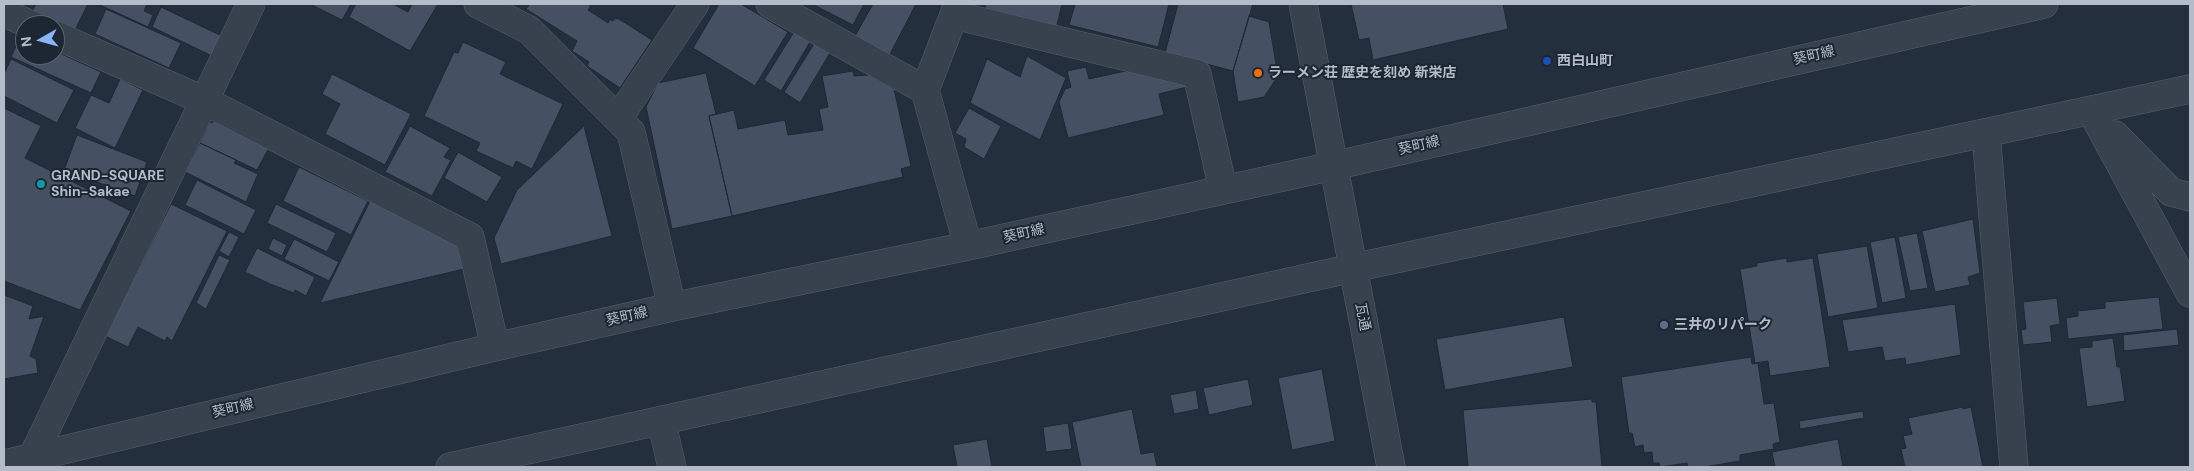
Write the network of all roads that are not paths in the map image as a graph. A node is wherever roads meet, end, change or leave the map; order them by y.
1 (251, 4) edge
2 (478, 4) edge
3 (695, 4) edge
4 (770, 4) edge
5 (1302, 4) edge
6 (2044, 4) edge
7 (956, 9) edge
8 (65, 39) edge
9 (2190, 89) edge
10 (925, 90) junction
11 (205, 101) junction
12 (2091, 110) junction
13 (619, 117) junction
14 (1986, 133) junction
15 (1333, 166) junction
16 (1222, 189) junction
17 (2190, 197) edge
18 (968, 246) junction
19 (1353, 268) junction
20 (2190, 293) edge
21 (672, 307) junction
22 (495, 347) junction
23 (660, 420) junction
24 (32, 458) junction
25 (4, 464) edge
26 (450, 467) edge
27 (672, 467) edge
28 (1390, 467) edge
29 (2014, 467) edge

1 - 11 street
2 - 13 street
3 - 13 street
4 - 10 street
5 - 15 street, 瓦通
6 - 15 street, 葵町線
7 - 10 street
7 - 16 street
8 - 11 street
9 - 12 street
10 - 18 street
11 - 22 street
11 - 24 street
12 - 14 street
12 - 17 street
12 - 20 street
13 - 21 street
14 - 19 street
14 - 29 street
15 - 16 street, 葵町線
15 - 19 street, 瓦通
16 - 18 street, 葵町線
18 - 21 street, 葵町線
19 - 23 street
19 - 28 street, 瓦通
21 - 22 street, 葵町線
22 - 24 street, 葵町線
23 - 26 street
23 - 27 street
24 - 25 street, 葵町線

